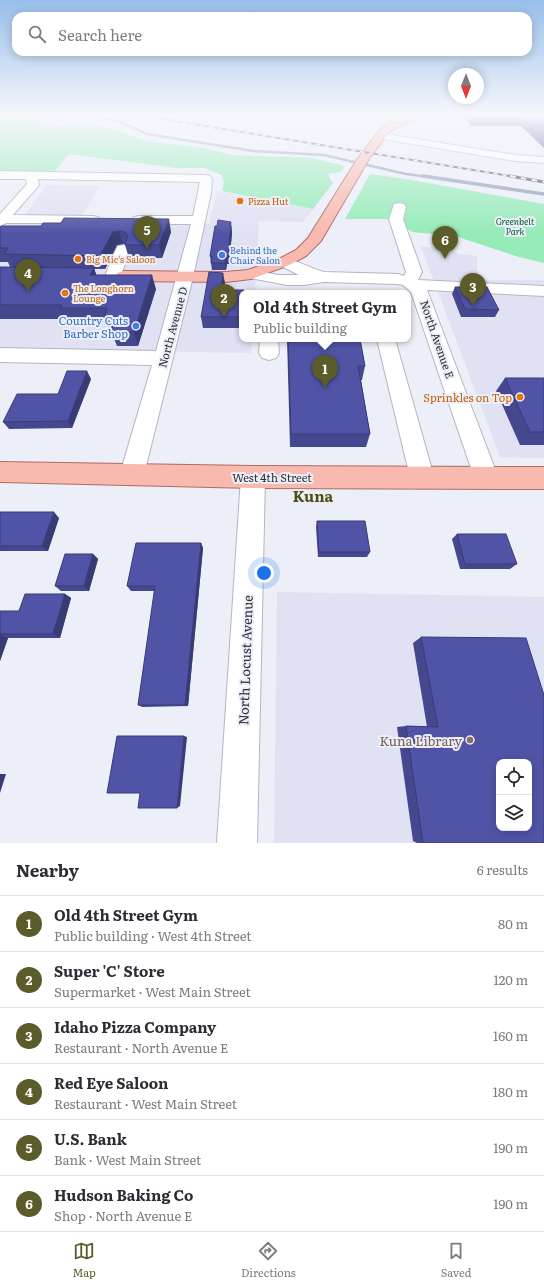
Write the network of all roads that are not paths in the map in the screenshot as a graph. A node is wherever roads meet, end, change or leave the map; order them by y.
1 (367, 154) edge
2 (493, 154) edge
3 (544, 160) edge
4 (0, 175) edge
5 (31, 176) junction
6 (399, 207) dead end
7 (1, 220) edge
8 (104, 220) edge
9 (199, 220) junction
10 (131, 224) edge
11 (123, 249) dead end
12 (284, 262) junction
13 (250, 274) junction
14 (105, 276) joint
15 (185, 277) junction
16 (324, 277) junction
17 (412, 284) junction
18 (544, 291) edge
19 (387, 342) edge
20 (0, 355) edge
21 (163, 358) junction
22 (0, 472) edge
23 (132, 474) junction
24 (253, 477) junction
25 (422, 477) junction
26 (486, 477) junction
27 (544, 478) edge
28 (237, 843) edge

1 - 12 main road
2 - 3 street
4 - 5 street
5 - 7 street
5 - 9 street, North Avenue D
6 - 17 street
7 - 8 street
9 - 10 street
9 - 15 street, North Avenue D
11 - 14 street
12 - 13 main road
12 - 16 street
13 - 15 main road
13 - 16 street
14 - 15 main road
15 - 21 street, North Avenue D
16 - 17 street
17 - 18 street
17 - 26 street, North Avenue E
19 - 25 street
20 - 21 street
21 - 23 street, North Avenue D
22 - 23 main road, West 4th Street
23 - 24 main road, West 4th Street
24 - 25 main road, West 4th Street
24 - 28 street, North Locust Avenue
25 - 26 main road, West 4th Street
26 - 27 main road, West 4th Street

